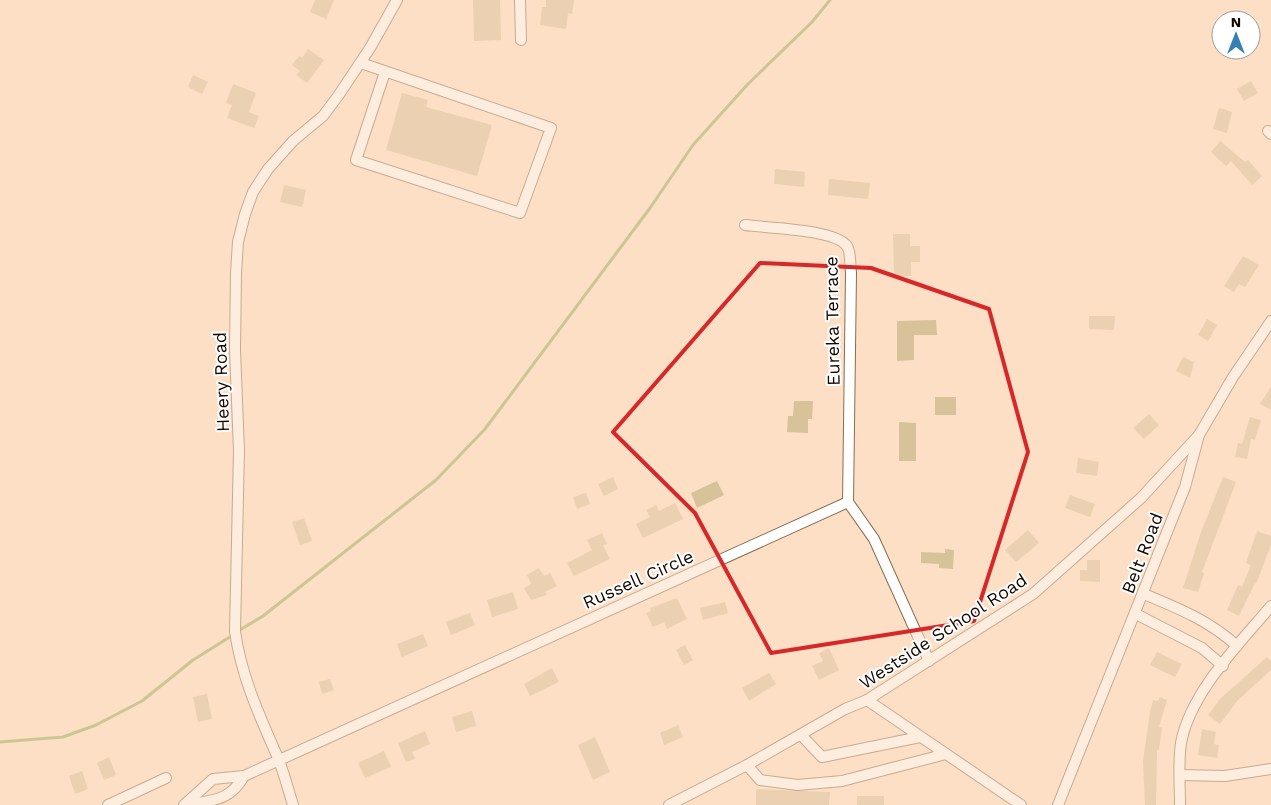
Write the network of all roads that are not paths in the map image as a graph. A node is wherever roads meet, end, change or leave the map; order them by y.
1 (398, 0) edge
2 (520, 0) edge
3 (522, 40) dead end
4 (361, 63) junction
5 (385, 72) junction
6 (745, 225) dead end
7 (1271, 321) edge
8 (1199, 435) junction
9 (848, 502) junction
10 (1144, 594) junction
11 (1271, 606) edge
12 (1136, 614) junction
13 (1237, 646) junction
14 (929, 661) junction
15 (1223, 666) junction
16 (867, 700) junction
17 (801, 736) junction
18 (920, 736) junction
19 (946, 754) junction
20 (278, 759) junction
21 (747, 765) junction
22 (1271, 769) edge
23 (1180, 775) junction
24 (244, 776) junction
25 (166, 778) dead end
26 (108, 805) edge
27 (186, 805) edge
28 (293, 805) edge
29 (670, 805) edge
30 (1022, 805) edge
31 (1058, 805) edge
32 (1180, 805) edge

1 - 4 street, Heery Road
2 - 3 street
4 - 5 street
4 - 20 street, Heery Road
5 - 5 street
6 - 9 street, Eureka Terrace
7 - 8 street, Belt Road
8 - 10 street, Belt Road
8 - 14 street, Westside School Road
9 - 14 street
9 - 20 street, Russell Circle
10 - 12 street, Belt Road
10 - 13 street
11 - 13 street
12 - 15 street
12 - 31 street, Belt Road
13 - 15 street
14 - 16 street, Westside School Road
15 - 23 street
16 - 17 street, Westside School Road
16 - 18 street
17 - 18 street
17 - 21 street, Westside School Road
18 - 19 street
19 - 21 street
19 - 30 street
20 - 24 street, Russell Circle
20 - 28 street, Heery Road
21 - 29 street, Westside School Road
22 - 23 street
23 - 32 street
24 - 27 street
24 - 27 street
25 - 26 street

